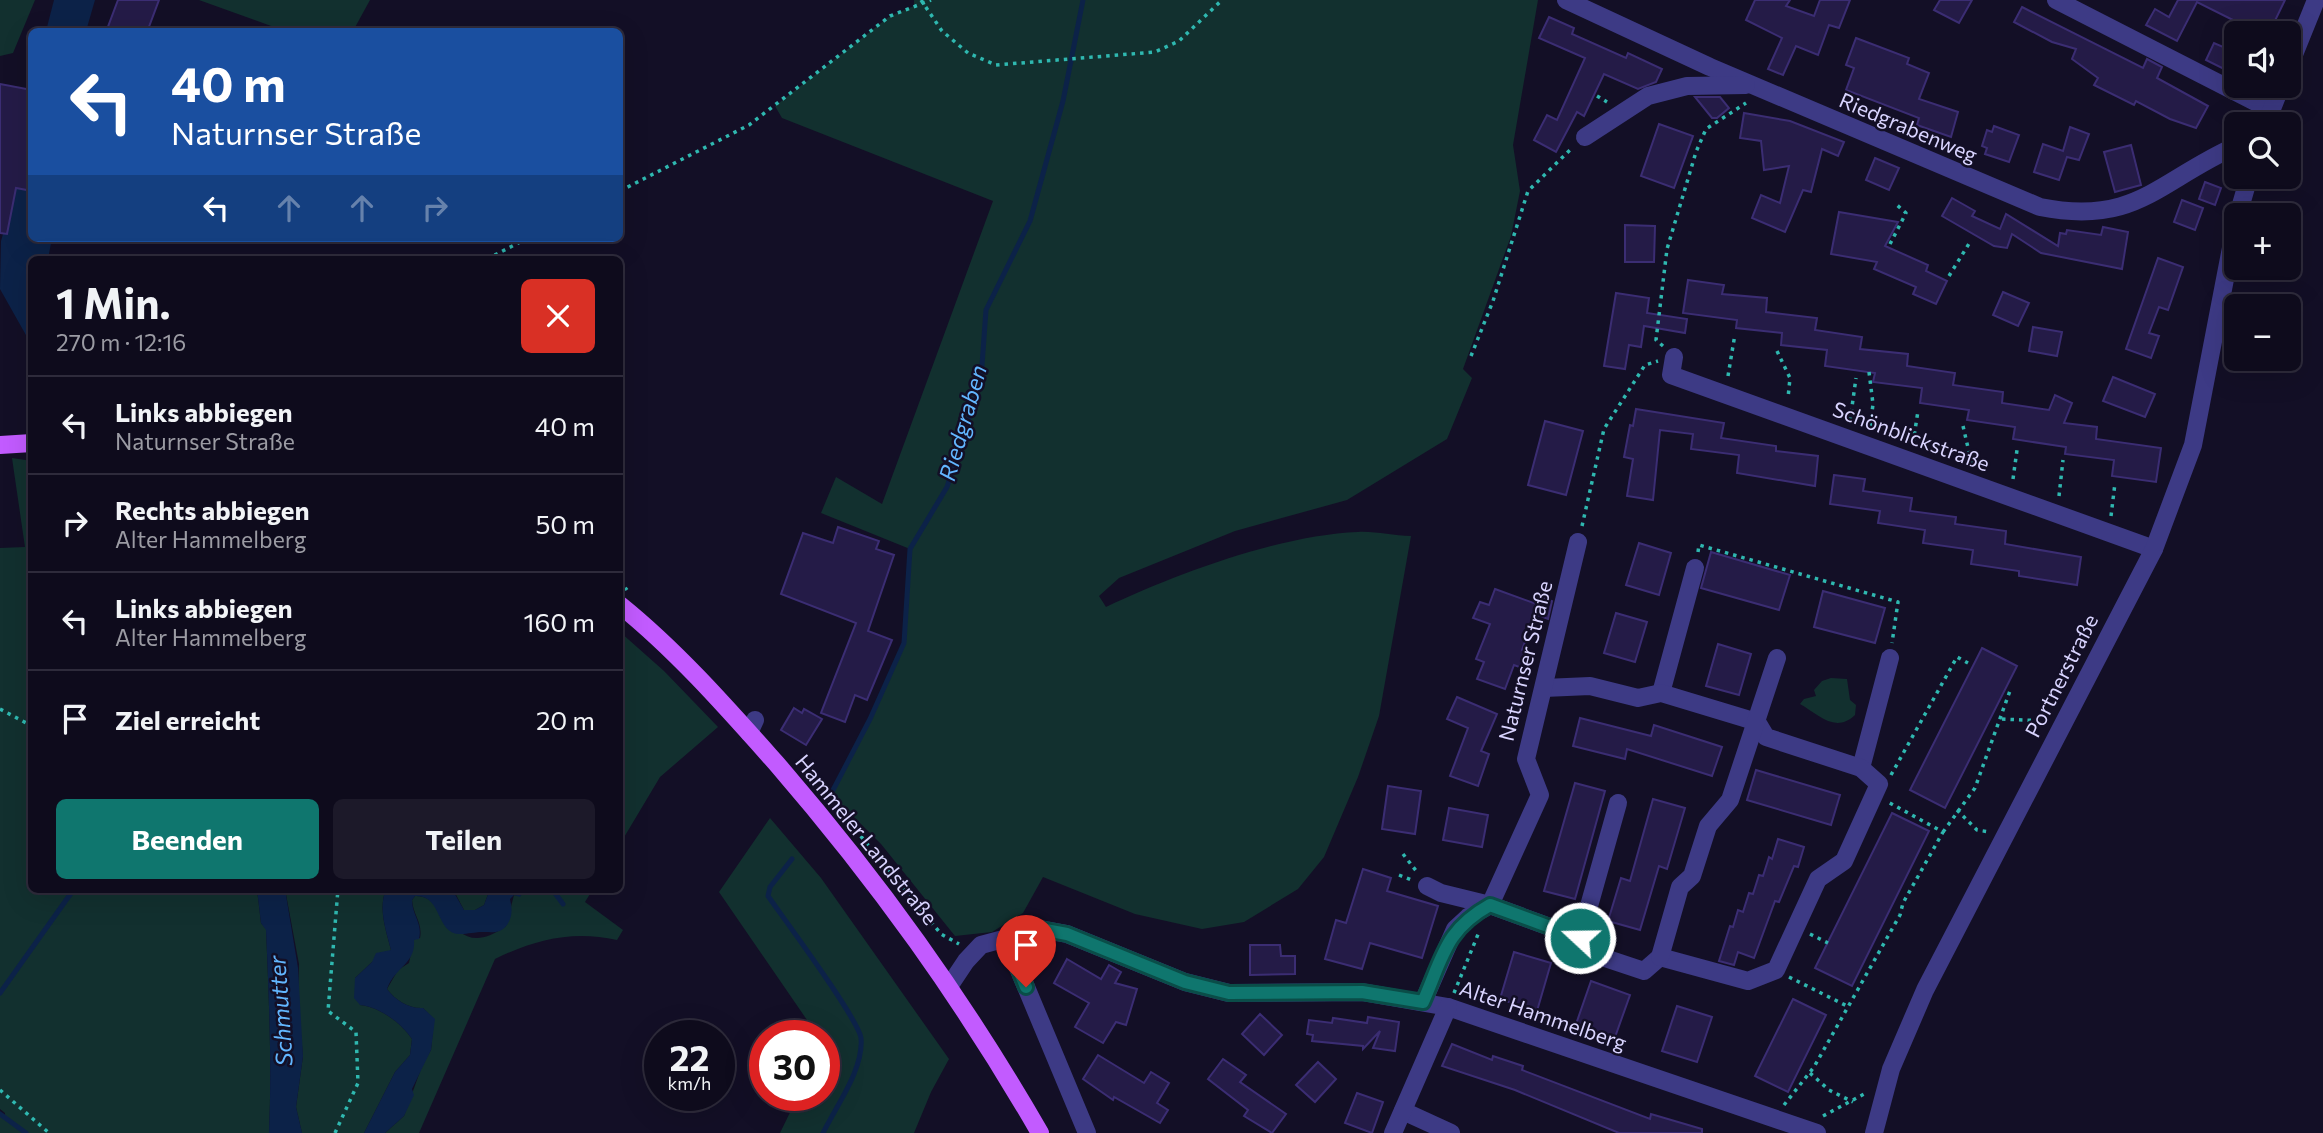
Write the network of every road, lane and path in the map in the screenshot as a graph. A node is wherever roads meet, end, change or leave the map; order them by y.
1 (931, 0) edge
2 (1222, 0) edge
3 (1566, 0) edge
4 (2056, 0) edge
5 (2316, 0) edge
6 (921, 1) edge
7 (2301, 37) edge
8 (1754, 85) junction
9 (2259, 112) edge
10 (1731, 113) dead end
11 (1585, 137) joint
12 (2224, 153) edge
13 (623, 189) edge
14 (1897, 205) dead end
15 (520, 242) edge
16 (1970, 242) dead end
17 (1890, 244) dead end
18 (493, 256) edge
19 (1949, 276) dead end
20 (2225, 280) edge
21 (1735, 334) dead end
22 (1777, 351) dead end
23 (1471, 356) dead end
24 (1674, 356) junction
25 (1869, 372) dead end
26 (1856, 378) dead end
27 (1725, 394) junction
28 (1918, 411) dead end
29 (1786, 416) junction
30 (1963, 426) dead end
31 (1848, 438) junction
32 (28, 443) edge
33 (0, 444) edge
34 (1867, 446) junction
35 (2017, 450) dead end
36 (2063, 460) dead end
37 (1910, 461) junction
38 (2115, 483) dead end
39 (1977, 485) junction
40 (2010, 497) junction
41 (2056, 514) junction
42 (2108, 533) junction
43 (1578, 542) joint
44 (2154, 550) junction
45 (1695, 568) joint
46 (623, 607) edge
47 (1777, 658) dead end
48 (1890, 658) joint
49 (1968, 663) dead end
50 (1544, 688) junction
51 (2011, 688) dead end
52 (1661, 692) junction
53 (0, 709) edge
54 (2001, 719) junction
55 (2032, 720) dead end
56 (1757, 722) junction
57 (28, 724) edge
58 (1861, 768) junction
59 (1877, 789) junction
60 (1618, 803) dead end
61 (1957, 810) junction
62 (1970, 823) dead end
63 (1943, 832) junction
64 (1427, 886) dead end
65 (338, 893) edge
66 (1490, 905) junction
67 (1580, 938) junction
68 (1006, 939) junction
69 (1660, 957) junction
70 (1776, 971) junction
71 (950, 985) junction
72 (1423, 1002) junction
73 (1847, 1006) junction
74 (1448, 1007) junction
75 (1810, 1073) junction
76 (1889, 1074) junction
77 (0, 1090) edge
78 (1853, 1101) junction
79 (1403, 1111) junction
80 (1768, 1116) junction
81 (1818, 1126) edge
82 (48, 1133) edge
83 (335, 1133) edge
84 (1040, 1133) edge
85 (1087, 1133) edge
86 (1393, 1133) edge
87 (1451, 1133) edge
88 (1874, 1133) edge

1 - 6 path
2 - 6 path
3 - 8 street, Riedgrabenweg
4 - 9 street
5 - 7 street
6 - 13 path
8 - 11 street
8 - 12 street, Riedgrabenweg
10 - 24 path
11 - 23 path
14 - 17 path
15 - 18 path
16 - 19 path
20 - 44 street, Portnerstraße
21 - 27 path
22 - 29 path
24 - 27 street, Schönblickstraße
24 - 43 path
25 - 34 path
26 - 31 path
27 - 29 street, Schönblickstraße
28 - 37 path
29 - 31 street, Schönblickstraße
30 - 39 path
31 - 34 street, Schönblickstraße
32 - 33 main road
34 - 37 street, Schönblickstraße
35 - 40 path
36 - 41 path
37 - 39 street, Schönblickstraße
38 - 42 path
39 - 40 street, Schönblickstraße
40 - 41 street, Schönblickstraße
41 - 42 street, Schönblickstraße
42 - 44 street, Schönblickstraße
43 - 50 street, Naturnser Straße
44 - 76 street, Portnerstraße
45 - 48 path
45 - 52 street
46 - 71 main road, Hammeler Landstraße
47 - 56 street
48 - 58 street
49 - 59 path
50 - 52 street
50 - 66 street, Naturnser Straße
51 - 54 path
52 - 56 street
53 - 57 path
54 - 55 path
54 - 61 path
56 - 58 street
56 - 69 street
58 - 59 street
59 - 63 path
59 - 70 street
60 - 67 street
61 - 62 path
61 - 63 path
63 - 73 path
64 - 66 street
65 - 83 path
66 - 67 street
66 - 72 street
66 - 74 path
67 - 69 street
68 - 71 street, Alter Hammelberg
68 - 72 street, Alter Hammelberg
68 - 85 street
69 - 70 street
70 - 73 path
71 - 84 main road, Hammeler Landstraße
72 - 74 street, Alter Hammelberg
73 - 75 path
74 - 79 street
74 - 80 street, Alter Hammelberg
75 - 78 path
75 - 80 path
76 - 78 path
76 - 88 street, Portnerstraße
77 - 82 path
78 - 81 path
79 - 86 street
79 - 87 street
80 - 81 street, Alter Hammelberg

